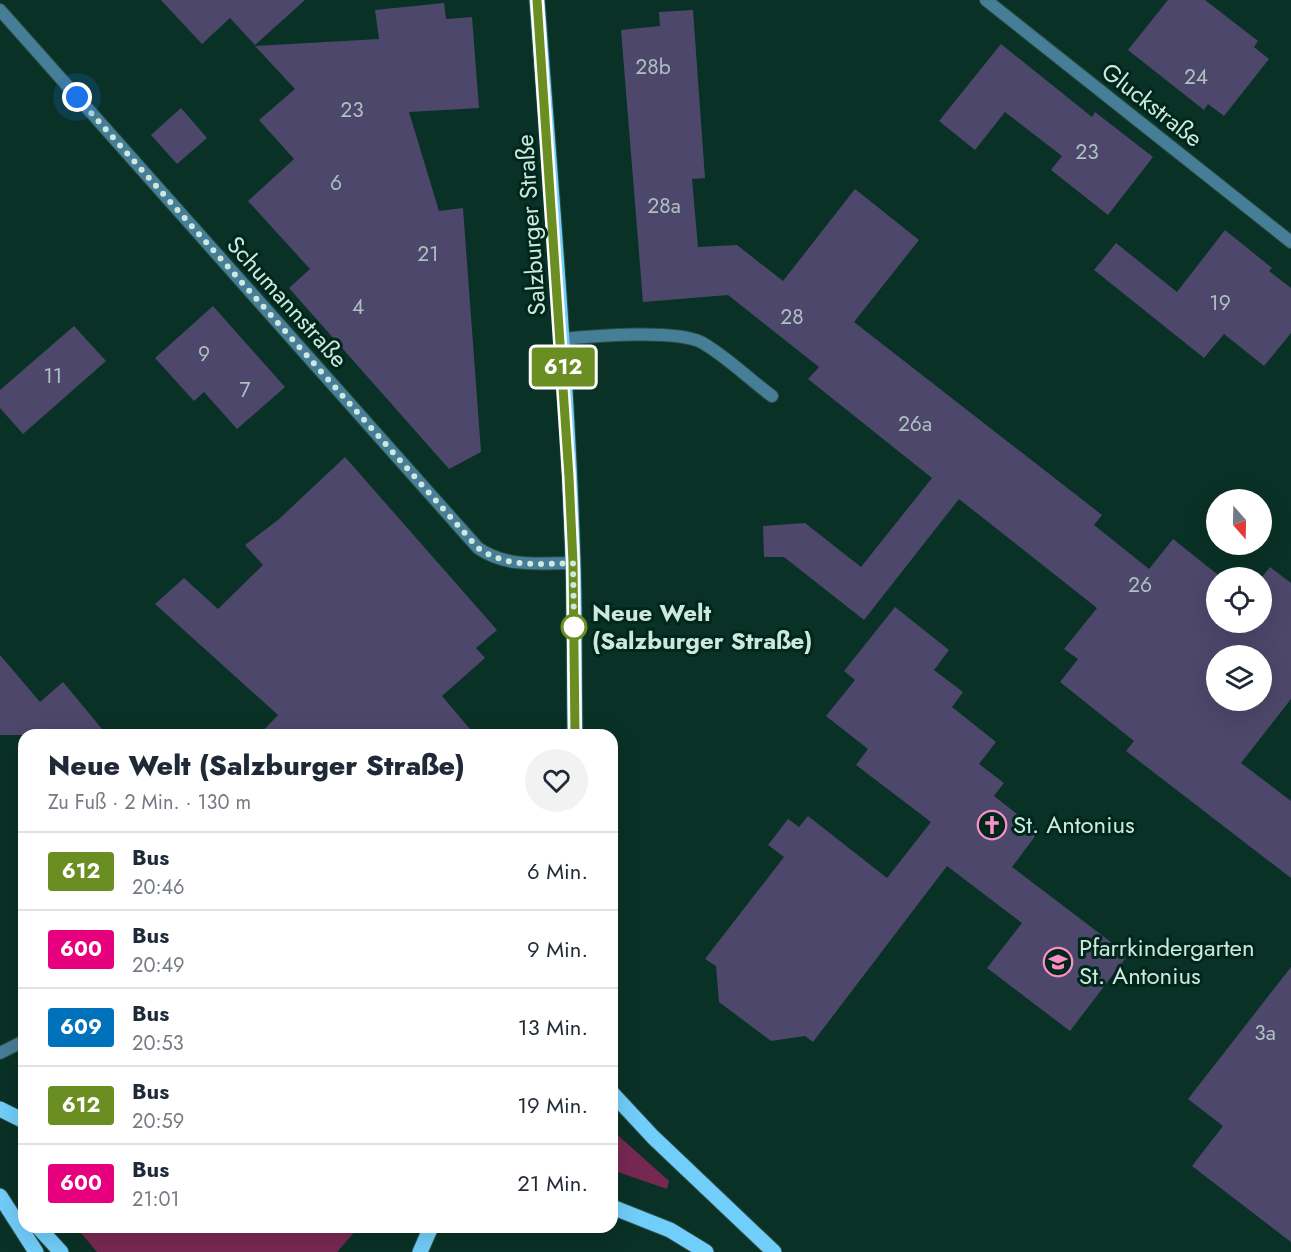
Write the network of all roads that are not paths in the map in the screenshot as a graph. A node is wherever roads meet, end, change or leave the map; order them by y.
1 (537, 0) edge
2 (986, 0) edge
3 (0, 10) edge
4 (1291, 242) edge
5 (562, 339) junction
6 (772, 396) dead end
7 (573, 563) junction
8 (575, 729) edge
9 (18, 1044) edge
10 (0, 1053) edge
11 (618, 1099) edge
12 (0, 1109) edge
13 (18, 1118) edge
14 (0, 1187) edge
15 (0, 1196) edge
16 (18, 1206) edge
17 (618, 1209) edge
18 (18, 1224) edge
19 (24, 1233) edge
20 (44, 1233) edge
21 (428, 1233) edge
22 (36, 1252) edge
23 (61, 1252) edge
24 (420, 1252) edge
25 (706, 1252) edge
26 (774, 1252) edge

1 - 5 main road, Salzburger Straße
2 - 4 street, Gluckstraße
3 - 7 street, Schumannstraße
5 - 6 street
5 - 7 main road, Salzburger Straße
7 - 8 main road, Salzburger Straße
9 - 10 street
11 - 26 main road
12 - 13 main road
14 - 16 main road
15 - 18 main road
17 - 25 main road
19 - 22 main road
20 - 23 main road
21 - 24 main road

